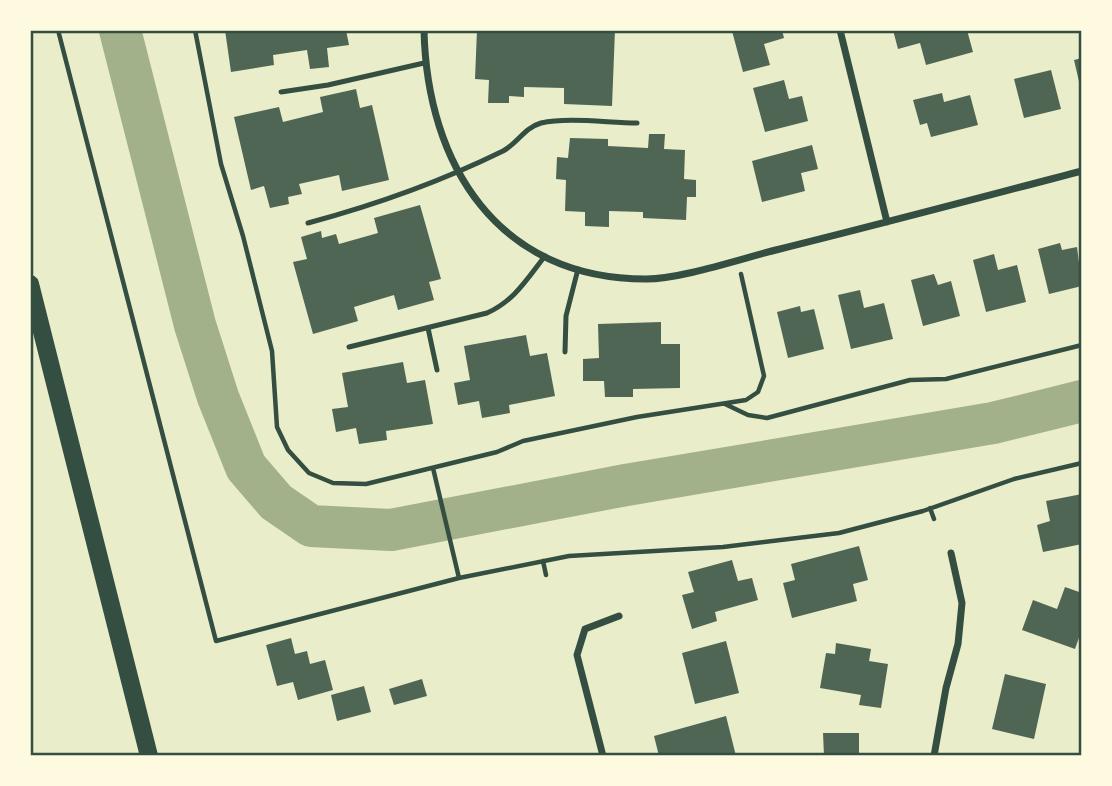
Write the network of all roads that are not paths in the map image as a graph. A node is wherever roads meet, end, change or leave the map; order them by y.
1 (424, 30) edge
2 (840, 30) edge
3 (425, 63) junction
4 (281, 92) dead end
5 (638, 123) dead end
6 (1082, 171) edge
7 (456, 172) junction
8 (887, 222) junction
9 (308, 223) dead end
10 (545, 256) junction
11 (578, 269) junction
12 (30, 284) edge
13 (428, 328) junction
14 (349, 347) dead end
15 (565, 352) dead end
16 (437, 370) dead end
17 (951, 553) dead end
18 (619, 615) dead end
19 (149, 756) edge
20 (603, 756) edge
21 (934, 756) edge

1 - 3 street
2 - 8 street
3 - 4 lane
3 - 7 street
5 - 7 lane
6 - 8 street
7 - 9 lane
7 - 10 street
8 - 11 street
10 - 11 street
10 - 13 lane
11 - 15 lane
12 - 19 main road
13 - 14 lane
13 - 16 lane
17 - 21 street
18 - 20 street

